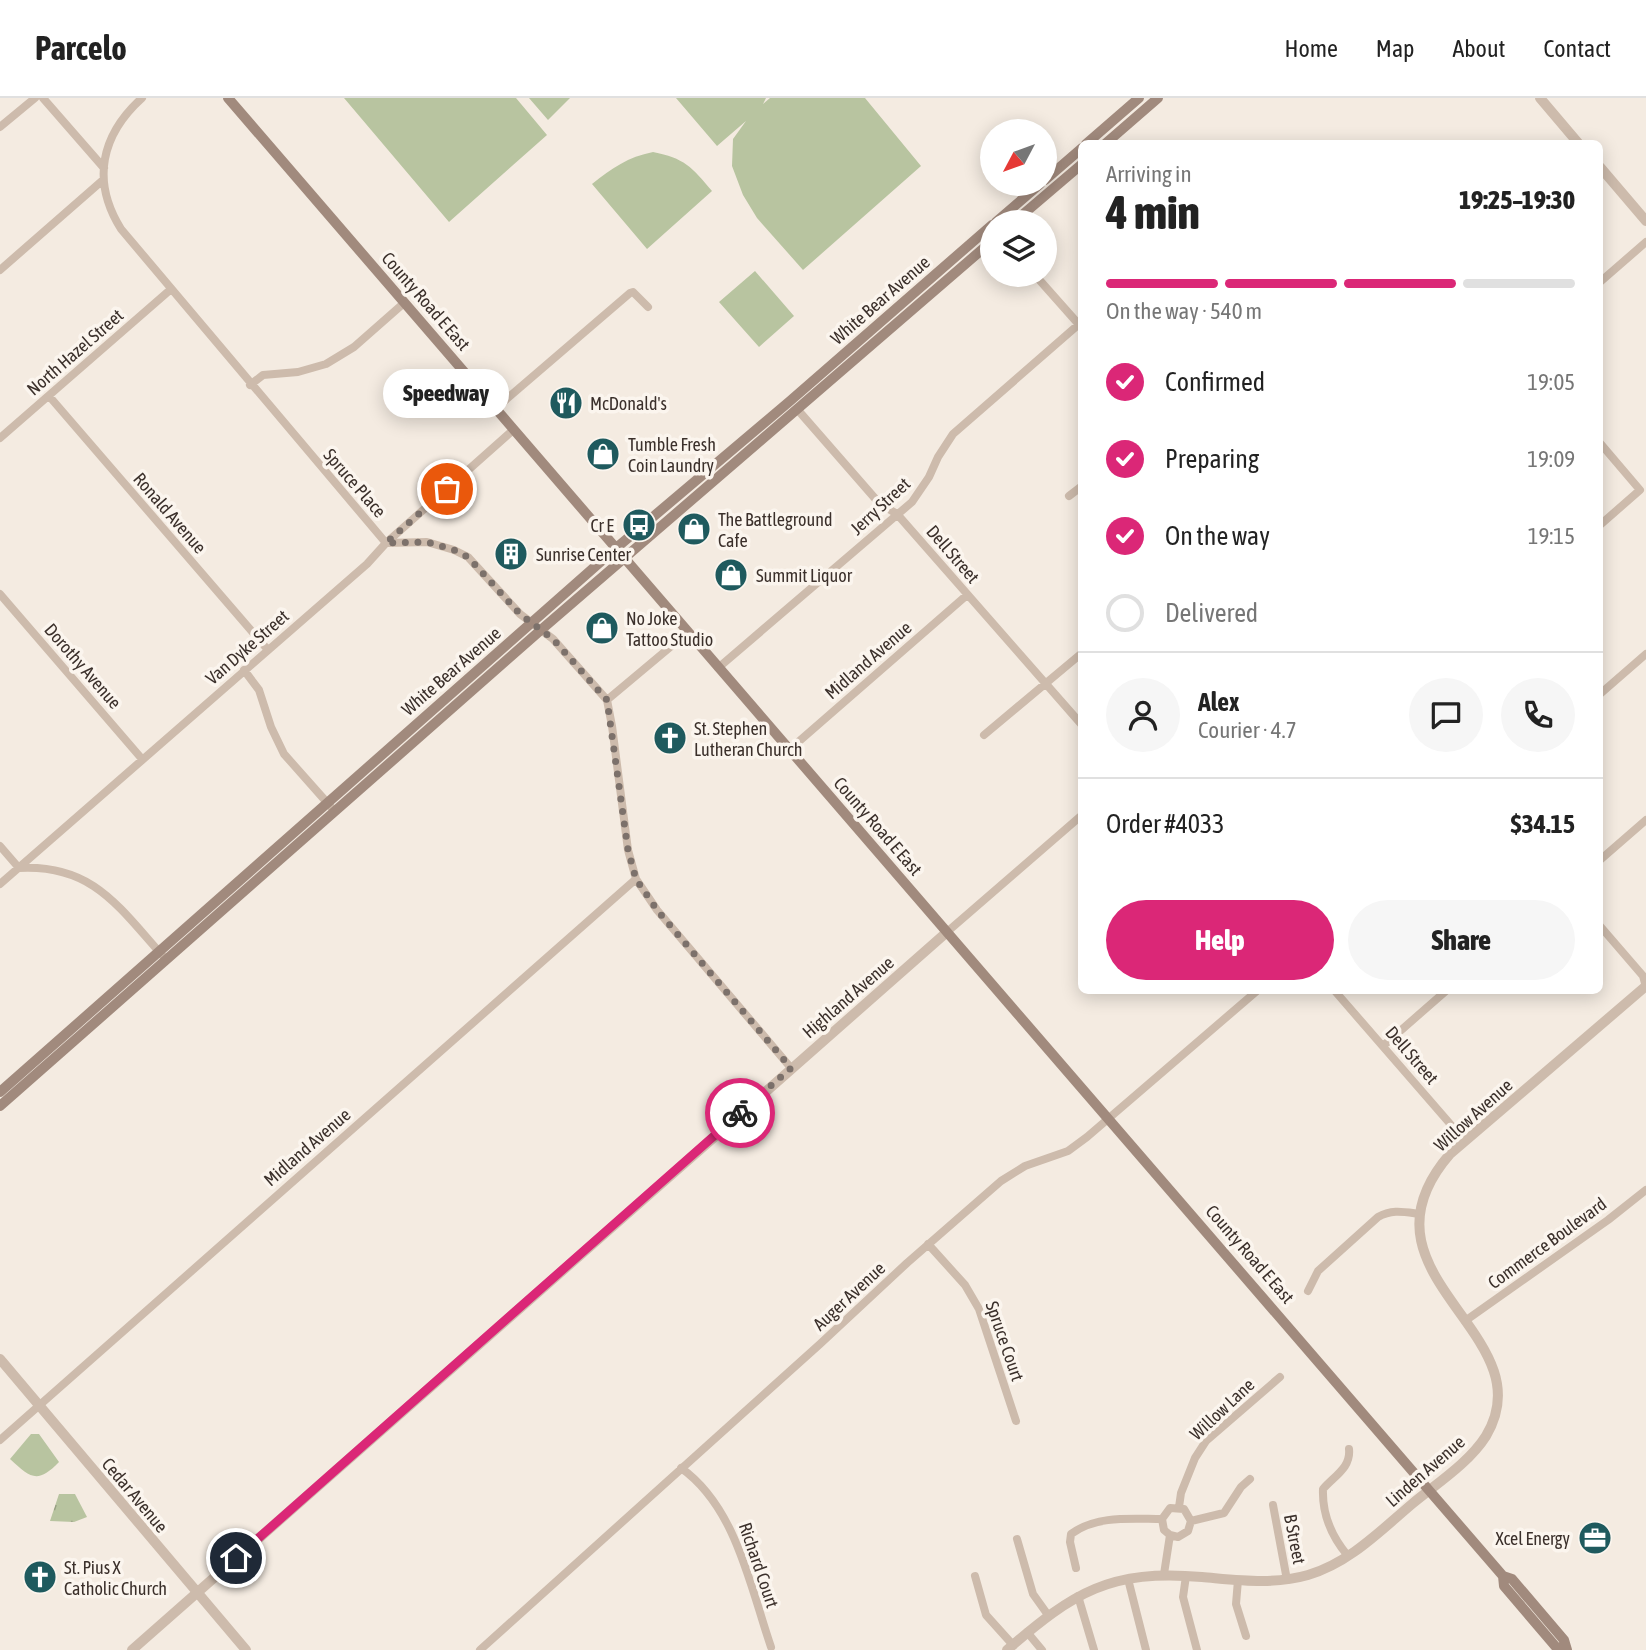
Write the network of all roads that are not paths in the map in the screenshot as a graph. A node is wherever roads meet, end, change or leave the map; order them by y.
1 (35, 98) edge
2 (43, 98) edge
3 (142, 98) edge
4 (228, 98) edge
5 (1139, 98) edge
6 (1158, 98) edge
7 (1540, 98) edge
8 (0, 127) edge
9 (1091, 140) edge
10 (1110, 140) edge
11 (1576, 140) edge
12 (1078, 151) edge
13 (1078, 167) edge
14 (104, 168) junction
15 (1057, 170) edge
16 (1603, 171) edge
17 (103, 180) junction
18 (1026, 196) edge
19 (1010, 210) edge
20 (1028, 210) edge
21 (1646, 221) edge
22 (980, 236) edge
23 (1646, 242) edge
24 (980, 251) edge
25 (0, 270) edge
26 (1603, 279) edge
27 (1045, 287) edge
28 (170, 290) junction
29 (404, 303) junction
30 (648, 307) dead end
31 (1078, 325) edge
32 (1078, 329) edge
33 (250, 385) junction
34 (49, 396) junction
35 (495, 409) junction
36 (797, 409) junction
37 (512, 431) junction
38 (0, 438) edge
39 (1603, 447) edge
40 (1078, 489) edge
41 (1069, 496) dead end
42 (897, 514) junction
43 (1603, 522) edge
44 (386, 543) junction
45 (615, 549) junction
46 (624, 559) junction
47 (0, 594) edge
48 (967, 595) junction
49 (537, 626) junction
50 (687, 633) junction
51 (268, 650) junction
52 (1646, 654) edge
53 (1078, 656) edge
54 (718, 668) junction
55 (244, 670) junction
56 (1045, 684) junction
57 (1603, 691) edge
58 (607, 700) junction
59 (1078, 721) edge
60 (984, 735) dead end
61 (789, 750) junction
62 (142, 759) junction
63 (332, 808) junction
64 (1078, 818) edge
65 (1646, 820) edge
66 (0, 846) edge
67 (1603, 857) edge
68 (19, 868) junction
69 (636, 879) junction
70 (0, 884) edge
71 (1603, 929) edge
72 (947, 932) junction
73 (163, 956) junction
74 (1646, 986) edge
75 (1253, 994) edge
76 (1338, 994) edge
77 (1442, 994) edge
78 (1383, 1046) junction
79 (791, 1068) junction
80 (0, 1092) edge
81 (0, 1106) edge
82 (1109, 1118) junction
83 (1465, 1141) junction
84 (1643, 1193) edge
85 (1646, 1204) edge
86 (1420, 1214) junction
87 (928, 1244) junction
88 (1308, 1291) dead end
89 (1465, 1321) junction
90 (0, 1359) edge
91 (1280, 1377) dead end
92 (38, 1404) junction
93 (1016, 1421) dead end
94 (0, 1440) edge
95 (1349, 1449) dead end
96 (681, 1468) junction
97 (1250, 1479) dead end
98 (1429, 1490) junction
99 (1273, 1505) dead end
100 (1179, 1507) junction
101 (1162, 1519) junction
102 (1191, 1521) junction
103 (1170, 1535) junction
104 (1017, 1539) dead end
105 (1348, 1556) junction
106 (1076, 1568) dead end
107 (1164, 1574) junction
108 (975, 1576) dead end
109 (1186, 1576) junction
110 (1128, 1579) junction
111 (1238, 1580) junction
112 (1287, 1580) junction
113 (196, 1593) junction
114 (1078, 1596) junction
115 (1048, 1615) junction
116 (1027, 1632) junction
117 (1246, 1636) dead end
118 (771, 1647) dead end
119 (1010, 1647) edge
120 (132, 1650) edge
121 (246, 1650) edge
122 (480, 1650) edge
123 (1042, 1650) edge
124 (1094, 1650) edge
125 (1146, 1650) edge
126 (1197, 1650) edge
127 (1566, 1650) edge

1 - 8 street
2 - 14 street
3 - 14 street, Spruce Place
4 - 29 main road, County Road E East
5 - 9 main road
6 - 10 main road
7 - 11 street
12 - 15 main road
13 - 20 main road
14 - 17 street, Spruce Place
16 - 21 street
17 - 25 street
17 - 28 street, Spruce Place
18 - 19 main road, White Bear Avenue
22 - 45 main road, White Bear Avenue
23 - 26 street
24 - 36 main road, White Bear Avenue
27 - 31 street
28 - 33 street, Spruce Place
28 - 34 street, North Hazel Street
29 - 33 street
29 - 35 main road, County Road E East
30 - 35 street
32 - 42 street, Jerry Street
33 - 44 street, Spruce Place
34 - 38 street, North Hazel Street
34 - 51 street, Ronald Avenue
35 - 37 main road, County Road E East
36 - 42 street, Dell Street
36 - 46 main road, White Bear Avenue
37 - 44 street, Van Dyke Street
37 - 45 main road, County Road E East
39 - 43 street
40 - 41 street
42 - 48 street, Dell Street
42 - 54 street, Jerry Street
44 - 49 street, Spruce Place
44 - 51 street, Van Dyke Street
45 - 46 main road, County Road E East
45 - 49 main road, White Bear Avenue
46 - 49 main road, White Bear Avenue
46 - 50 main road, County Road E East
47 - 62 street, Dorothy Avenue
48 - 56 street, Dell Street
48 - 61 street, Midland Avenue
49 - 58 street, Spruce Place
49 - 63 main road, White Bear Avenue
50 - 54 main road, County Road E East
50 - 58 street
51 - 55 street, Van Dyke Street
52 - 57 street
53 - 56 street
54 - 61 main road, County Road E East
55 - 62 street, Van Dyke Street
55 - 63 street
56 - 59 street, Dell Street
56 - 60 street
58 - 69 street
61 - 72 main road, County Road E East
62 - 68 street, Van Dyke Street
63 - 73 main road, White Bear Avenue
64 - 72 street, Highland Avenue
65 - 67 street
66 - 68 street
68 - 70 street, Van Dyke Street
68 - 73 street
69 - 79 street
69 - 92 street, Midland Avenue
71 - 74 street
72 - 79 street, Highland Avenue
72 - 82 main road, County Road E East
73 - 80 main road, White Bear Avenue
73 - 81 main road, White Bear Avenue
74 - 83 street, Willow Avenue
75 - 82 street, Auger Avenue
76 - 78 street, Dell Street
77 - 78 street
78 - 83 street, Dell Street
79 - 113 street, Highland Avenue
82 - 87 street, Auger Avenue
82 - 98 main road, County Road E East
83 - 86 street, Willow Avenue
84 - 85 street
84 - 89 street, Commerce Boulevard
86 - 88 street
86 - 89 street, Linden Avenue
87 - 93 street, Spruce Court
87 - 96 street, Auger Avenue
89 - 98 street, Linden Avenue
90 - 92 street, Cedar Avenue
91 - 100 street, Willow Lane
92 - 94 street, Midland Avenue
92 - 113 street, Cedar Avenue
95 - 105 street
96 - 118 street, Richard Court
96 - 122 street, Auger Avenue
97 - 102 street
98 - 105 street, Linden Avenue
98 - 127 main road, County Road E East
99 - 112 street, B Street
100 - 101 street
100 - 102 street
101 - 103 street
101 - 106 street
102 - 103 street
103 - 107 street
104 - 115 street
105 - 112 street, Linden Avenue
107 - 109 street, Linden Avenue
107 - 110 street, Linden Avenue
108 - 119 street
109 - 111 street, Linden Avenue
109 - 126 street
110 - 114 street, Linden Avenue
110 - 125 street
111 - 112 street, Linden Avenue
111 - 117 street
113 - 120 street, Highland Avenue
113 - 121 street, Cedar Avenue
114 - 115 street, Linden Avenue
114 - 124 street
115 - 116 street, Linden Avenue
116 - 119 street, Linden Avenue
116 - 123 street

